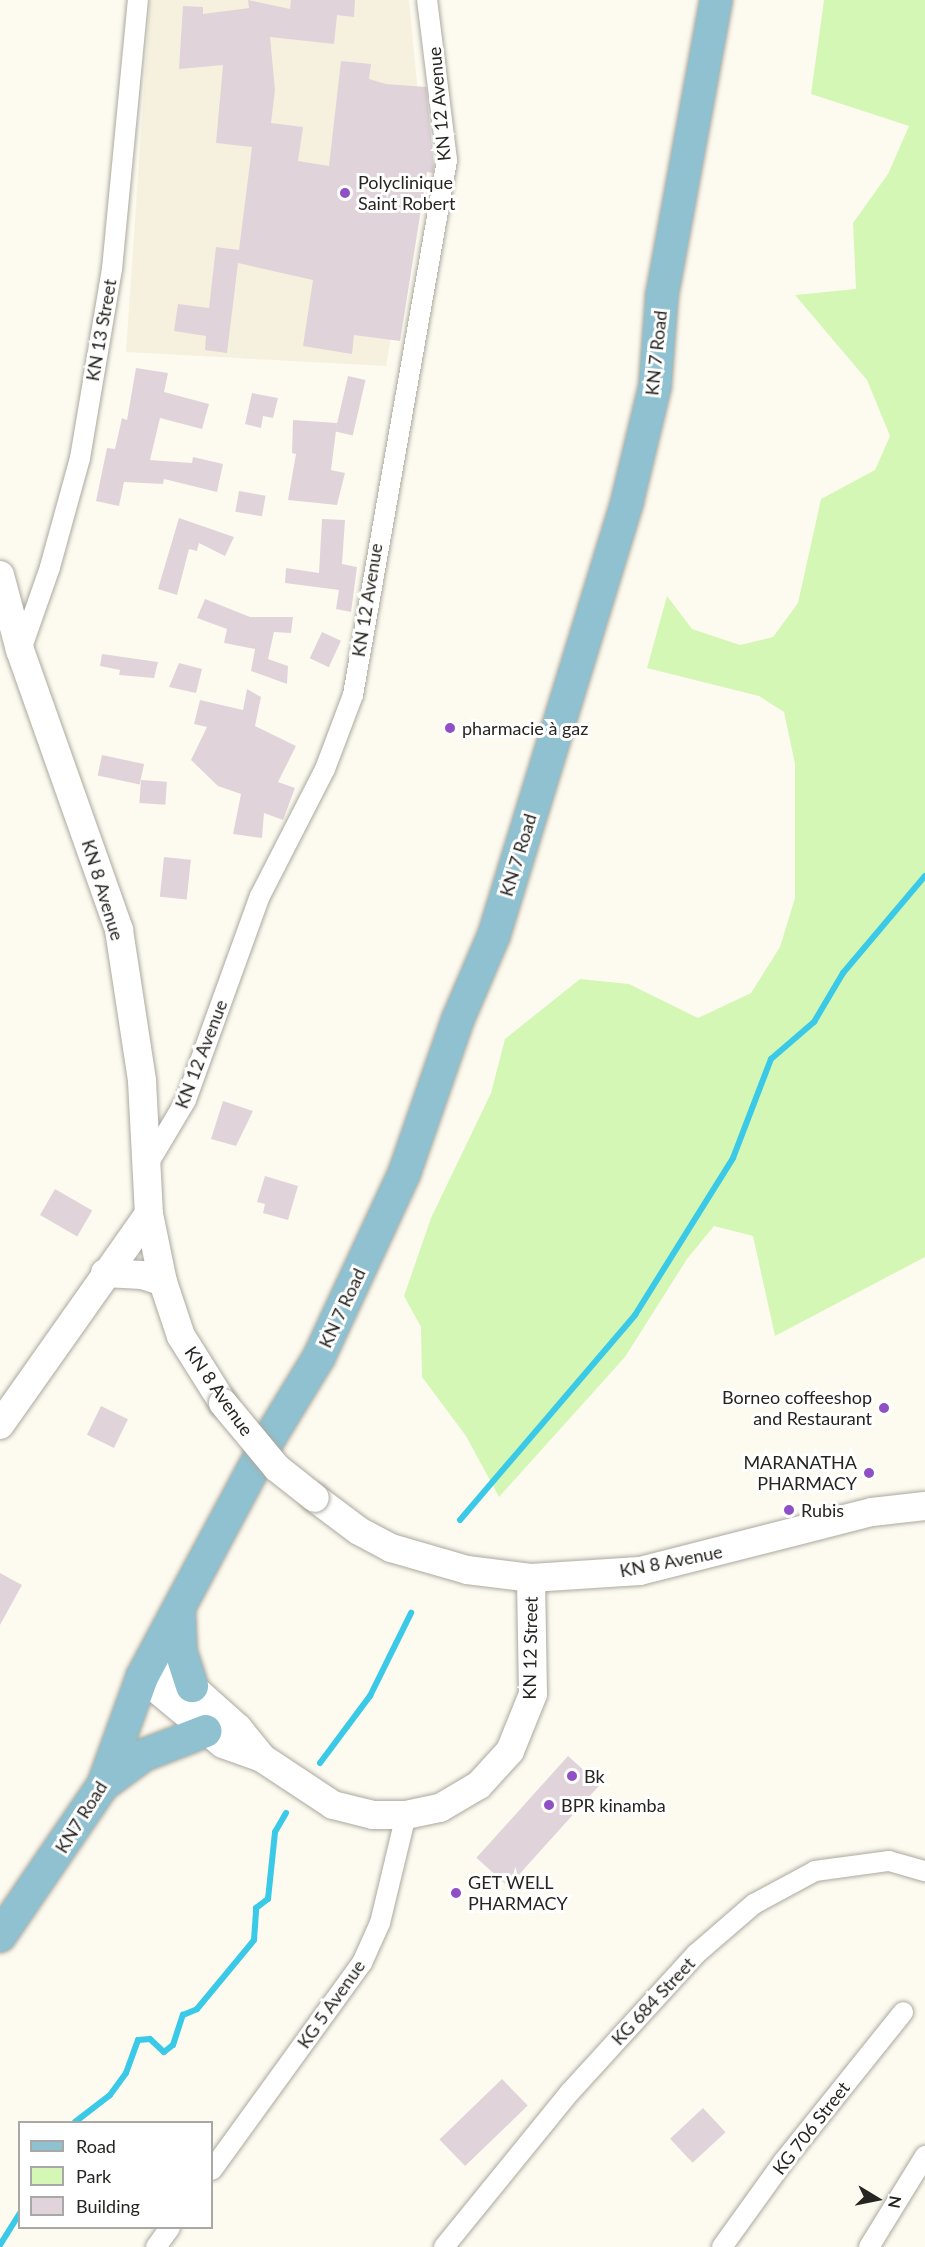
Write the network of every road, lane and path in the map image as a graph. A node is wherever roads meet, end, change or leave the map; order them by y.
1 (138, 0) edge
2 (427, 0) edge
3 (716, 0) edge
4 (0, 575) edge
5 (20, 650) junction
6 (148, 1164) junction
7 (149, 1214) junction
8 (105, 1274) junction
9 (163, 1282) junction
10 (0, 1425) edge
11 (925, 1506) edge
12 (531, 1578) junction
13 (179, 1608) junction
14 (148, 1666) junction
15 (192, 1686) junction
16 (206, 1731) junction
17 (262, 1758) junction
18 (103, 1785) junction
19 (406, 1815) junction
20 (925, 1871) edge
21 (0, 1936) edge
22 (903, 2012) dead end
23 (925, 2156) edge
24 (213, 2169) edge
25 (169, 2229) edge
26 (156, 2247) edge
27 (444, 2247) edge
28 (722, 2247) edge
29 (869, 2247) edge

1 - 5 street, KN 13 Street
2 - 6 street, KN 12 Avenue
3 - 13 main road, KN 7 Road
4 - 5 main road, KN 8 Avenue
5 - 6 main road, KN 8 Avenue
6 - 7 main road, KN 8 Avenue
7 - 8 main road
7 - 9 main road, KN 8 Avenue
8 - 9 main road
8 - 10 main road
9 - 12 main road, KN 8 Avenue, bridge
11 - 12 main road, KN 8 Avenue
12 - 19 main road, KN 12 Street
13 - 14 main road, KN 7 Road
13 - 15 main road
14 - 15 main road, KN 12 Street
14 - 16 main road, KN 12 Street
14 - 18 main road, KN7 Road
15 - 17 main road, KN 12 Street
16 - 17 main road, KN 12 Street
16 - 18 main road
17 - 19 main road, KN 12 Street
18 - 21 main road, KN7 Road
19 - 24 street, KG 5 Avenue
20 - 27 street, KG 684 Street
22 - 28 street, KG 706 Street
23 - 29 street
25 - 26 street

